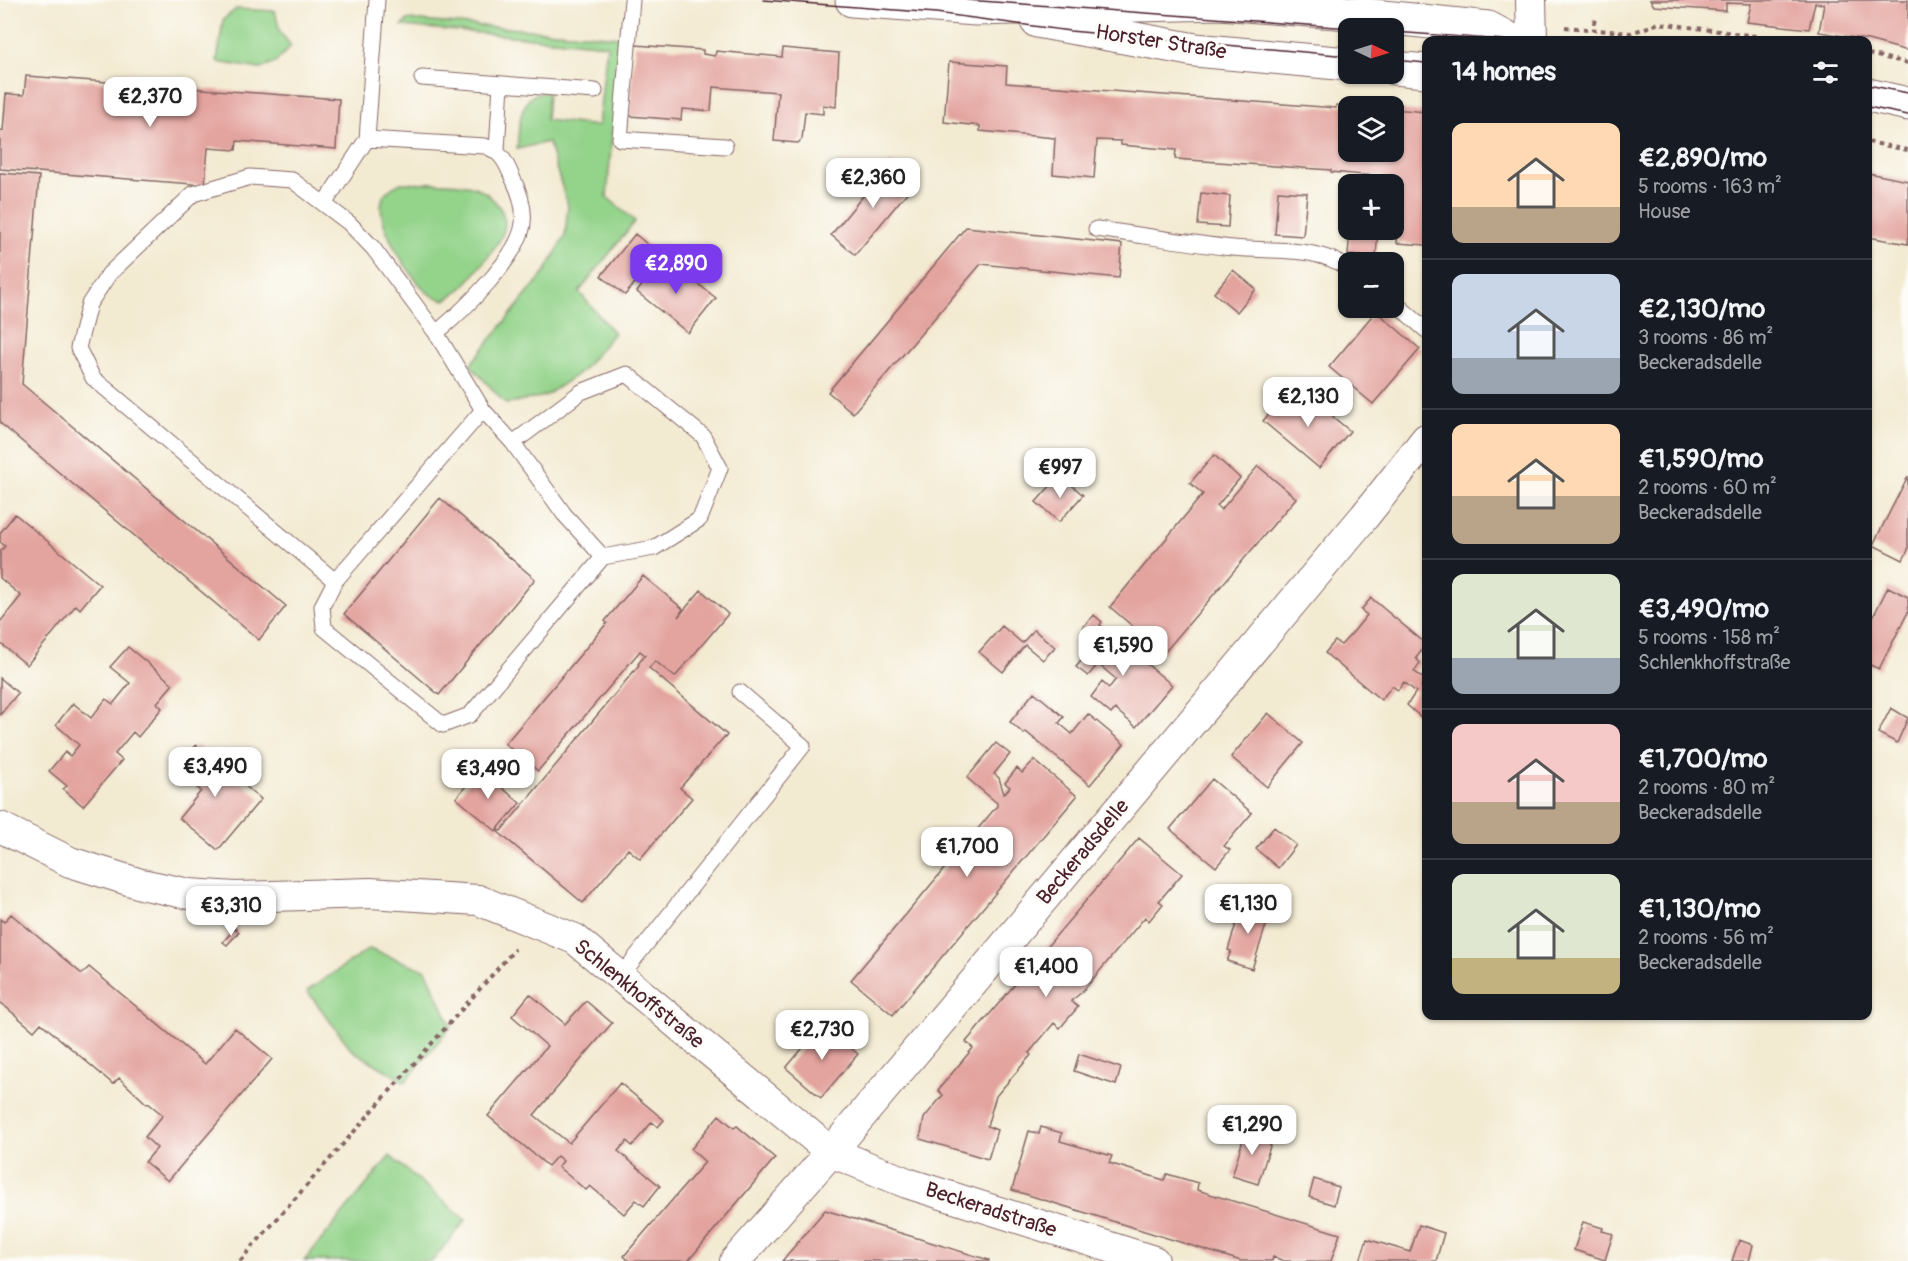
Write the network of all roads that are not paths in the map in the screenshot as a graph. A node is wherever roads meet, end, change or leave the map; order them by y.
1 (376, 0) edge
2 (632, 0) edge
3 (852, 0) edge
4 (1531, 0) edge
5 (977, 4) edge
6 (1503, 36) edge
7 (1532, 36) edge
8 (1338, 63) edge
9 (1404, 69) edge
10 (1422, 71) edge
11 (422, 78) dead end
12 (501, 84) junction
13 (595, 91) dead end
14 (1872, 96) edge
15 (1908, 104) edge
16 (367, 139) junction
17 (725, 146) dead end
18 (497, 150) junction
19 (324, 204) junction
20 (1096, 229) dead end
21 (1338, 261) edge
22 (1404, 311) edge
23 (1422, 326) edge
24 (436, 333) junction
25 (483, 410) junction
26 (513, 443) junction
27 (1422, 444) edge
28 (603, 557) junction
29 (335, 581) junction
30 (740, 692) dead end
31 (0, 826) edge
32 (620, 977) junction
33 (831, 1152) junction
34 (735, 1261) edge
35 (1154, 1261) edge

1 - 16 lane
2 - 17 lane
3 - 5 main road, Horster Straße
4 - 7 street
5 - 6 main road, Horster Straße
5 - 8 main road, Horster Straße
9 - 10 main road
11 - 12 lane
12 - 13 lane
12 - 18 lane
14 - 15 main road
16 - 18 lane
16 - 19 lane
18 - 24 lane
19 - 24 lane
19 - 29 lane
20 - 21 lane
22 - 23 lane
24 - 25 lane
25 - 26 lane
25 - 29 lane
26 - 28 lane
26 - 28 lane
27 - 33 street, Beckeradsdelle
28 - 29 lane
30 - 32 lane
31 - 32 street, Schlenkhoffstraße
32 - 33 street, Schlenkhoffstraße
33 - 34 street, Beckeradsdelle
33 - 35 street, Beckeradstraße

